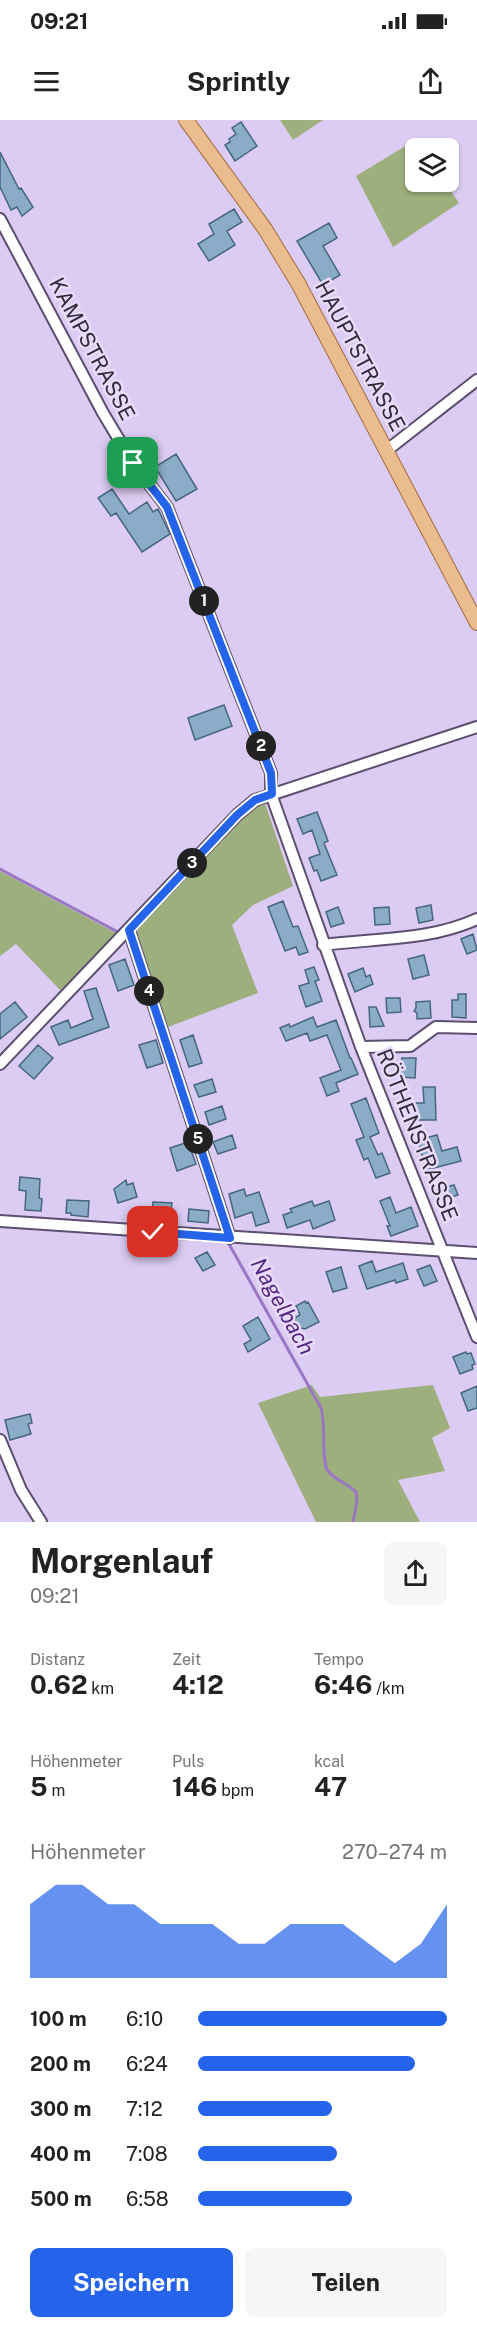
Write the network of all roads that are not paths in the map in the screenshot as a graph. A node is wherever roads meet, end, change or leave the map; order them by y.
1 (186, 120) edge
2 (0, 219) edge
3 (477, 380) edge
4 (386, 451) junction
5 (477, 623) edge
6 (477, 728) edge
7 (272, 794) junction
8 (477, 919) edge
9 (129, 930) junction
10 (323, 945) junction
11 (477, 1028) edge
12 (361, 1047) junction
13 (0, 1064) edge
14 (0, 1221) edge
15 (230, 1238) junction
16 (442, 1251) junction
17 (477, 1253) edge
18 (477, 1337) edge
19 (0, 1440) edge
20 (41, 1522) edge

1 - 4 main road, HAUPTSTRASSE
2 - 7 street, KAMPSTRASSE
3 - 4 street
4 - 5 main road, HAUPTSTRASSE
6 - 7 street
7 - 9 street
7 - 10 street, RÖTHENSTRASSE
8 - 10 street
9 - 13 street
9 - 15 street
10 - 12 street, RÖTHENSTRASSE
11 - 12 street, RÖTHENSTRASSE
12 - 16 street, RÖTHENSTRASSE
14 - 15 street
15 - 16 street
16 - 17 street
16 - 18 street, RÖTHENSTRASSE
19 - 20 street

